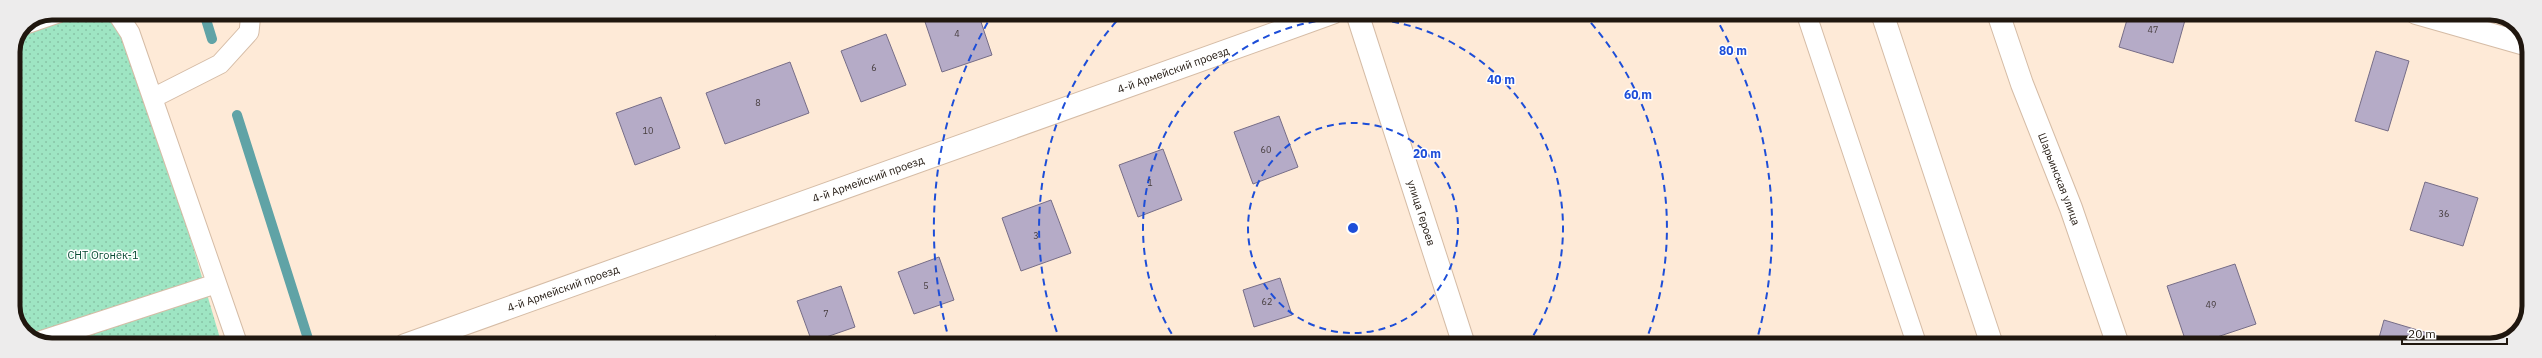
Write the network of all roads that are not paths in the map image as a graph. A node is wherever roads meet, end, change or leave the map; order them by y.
1 (121, 20) edge
2 (250, 20) edge
3 (1312, 20) edge
4 (1359, 20) edge
5 (1808, 20) edge
6 (1884, 20) edge
7 (2000, 20) edge
8 (2440, 20) edge
9 (2521, 43) edge
10 (153, 98) junction
11 (215, 284) junction
12 (49, 338) edge
13 (235, 338) edge
14 (425, 338) edge
15 (1462, 338) edge
16 (1915, 338) edge
17 (1990, 338) edge
18 (2116, 338) edge

1 - 10 lane
2 - 10 lane
3 - 14 street, 4-й Армейский проезд
4 - 15 street, улица Героев
5 - 16 lane
6 - 17 street
7 - 18 street, Шарьинская улица
8 - 9 street
10 - 11 lane
11 - 12 lane
11 - 13 lane

